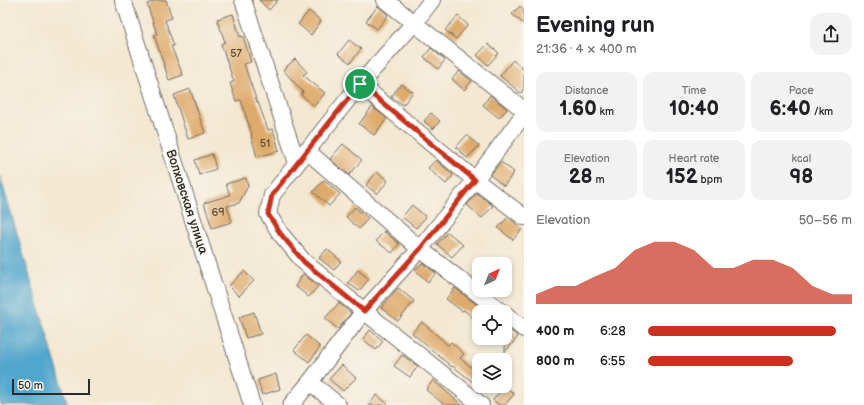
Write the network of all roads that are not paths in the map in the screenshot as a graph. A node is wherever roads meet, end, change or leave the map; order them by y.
1 (123, 0) edge
2 (243, 0) edge
3 (385, 0) edge
4 (432, 0) edge
5 (414, 23) junction
6 (360, 84) junction
7 (524, 110) edge
8 (524, 114) edge
9 (302, 156) junction
10 (475, 180) junction
11 (524, 217) edge
12 (420, 249) junction
13 (493, 305) edge
14 (364, 311) junction
15 (512, 320) edge
16 (524, 329) edge
17 (310, 382) junction
18 (252, 405) edge
19 (292, 405) edge
20 (338, 405) edge
21 (482, 405) edge

1 - 18 street, Волховская улица
2 - 9 street
3 - 5 street
4 - 5 street
5 - 6 street
5 - 7 street
6 - 9 street
6 - 10 street
8 - 10 street
9 - 12 street
9 - 14 street
10 - 11 street
10 - 12 street
12 - 13 street
12 - 14 street
14 - 17 street
14 - 21 street
15 - 16 street
17 - 19 street
17 - 20 street

